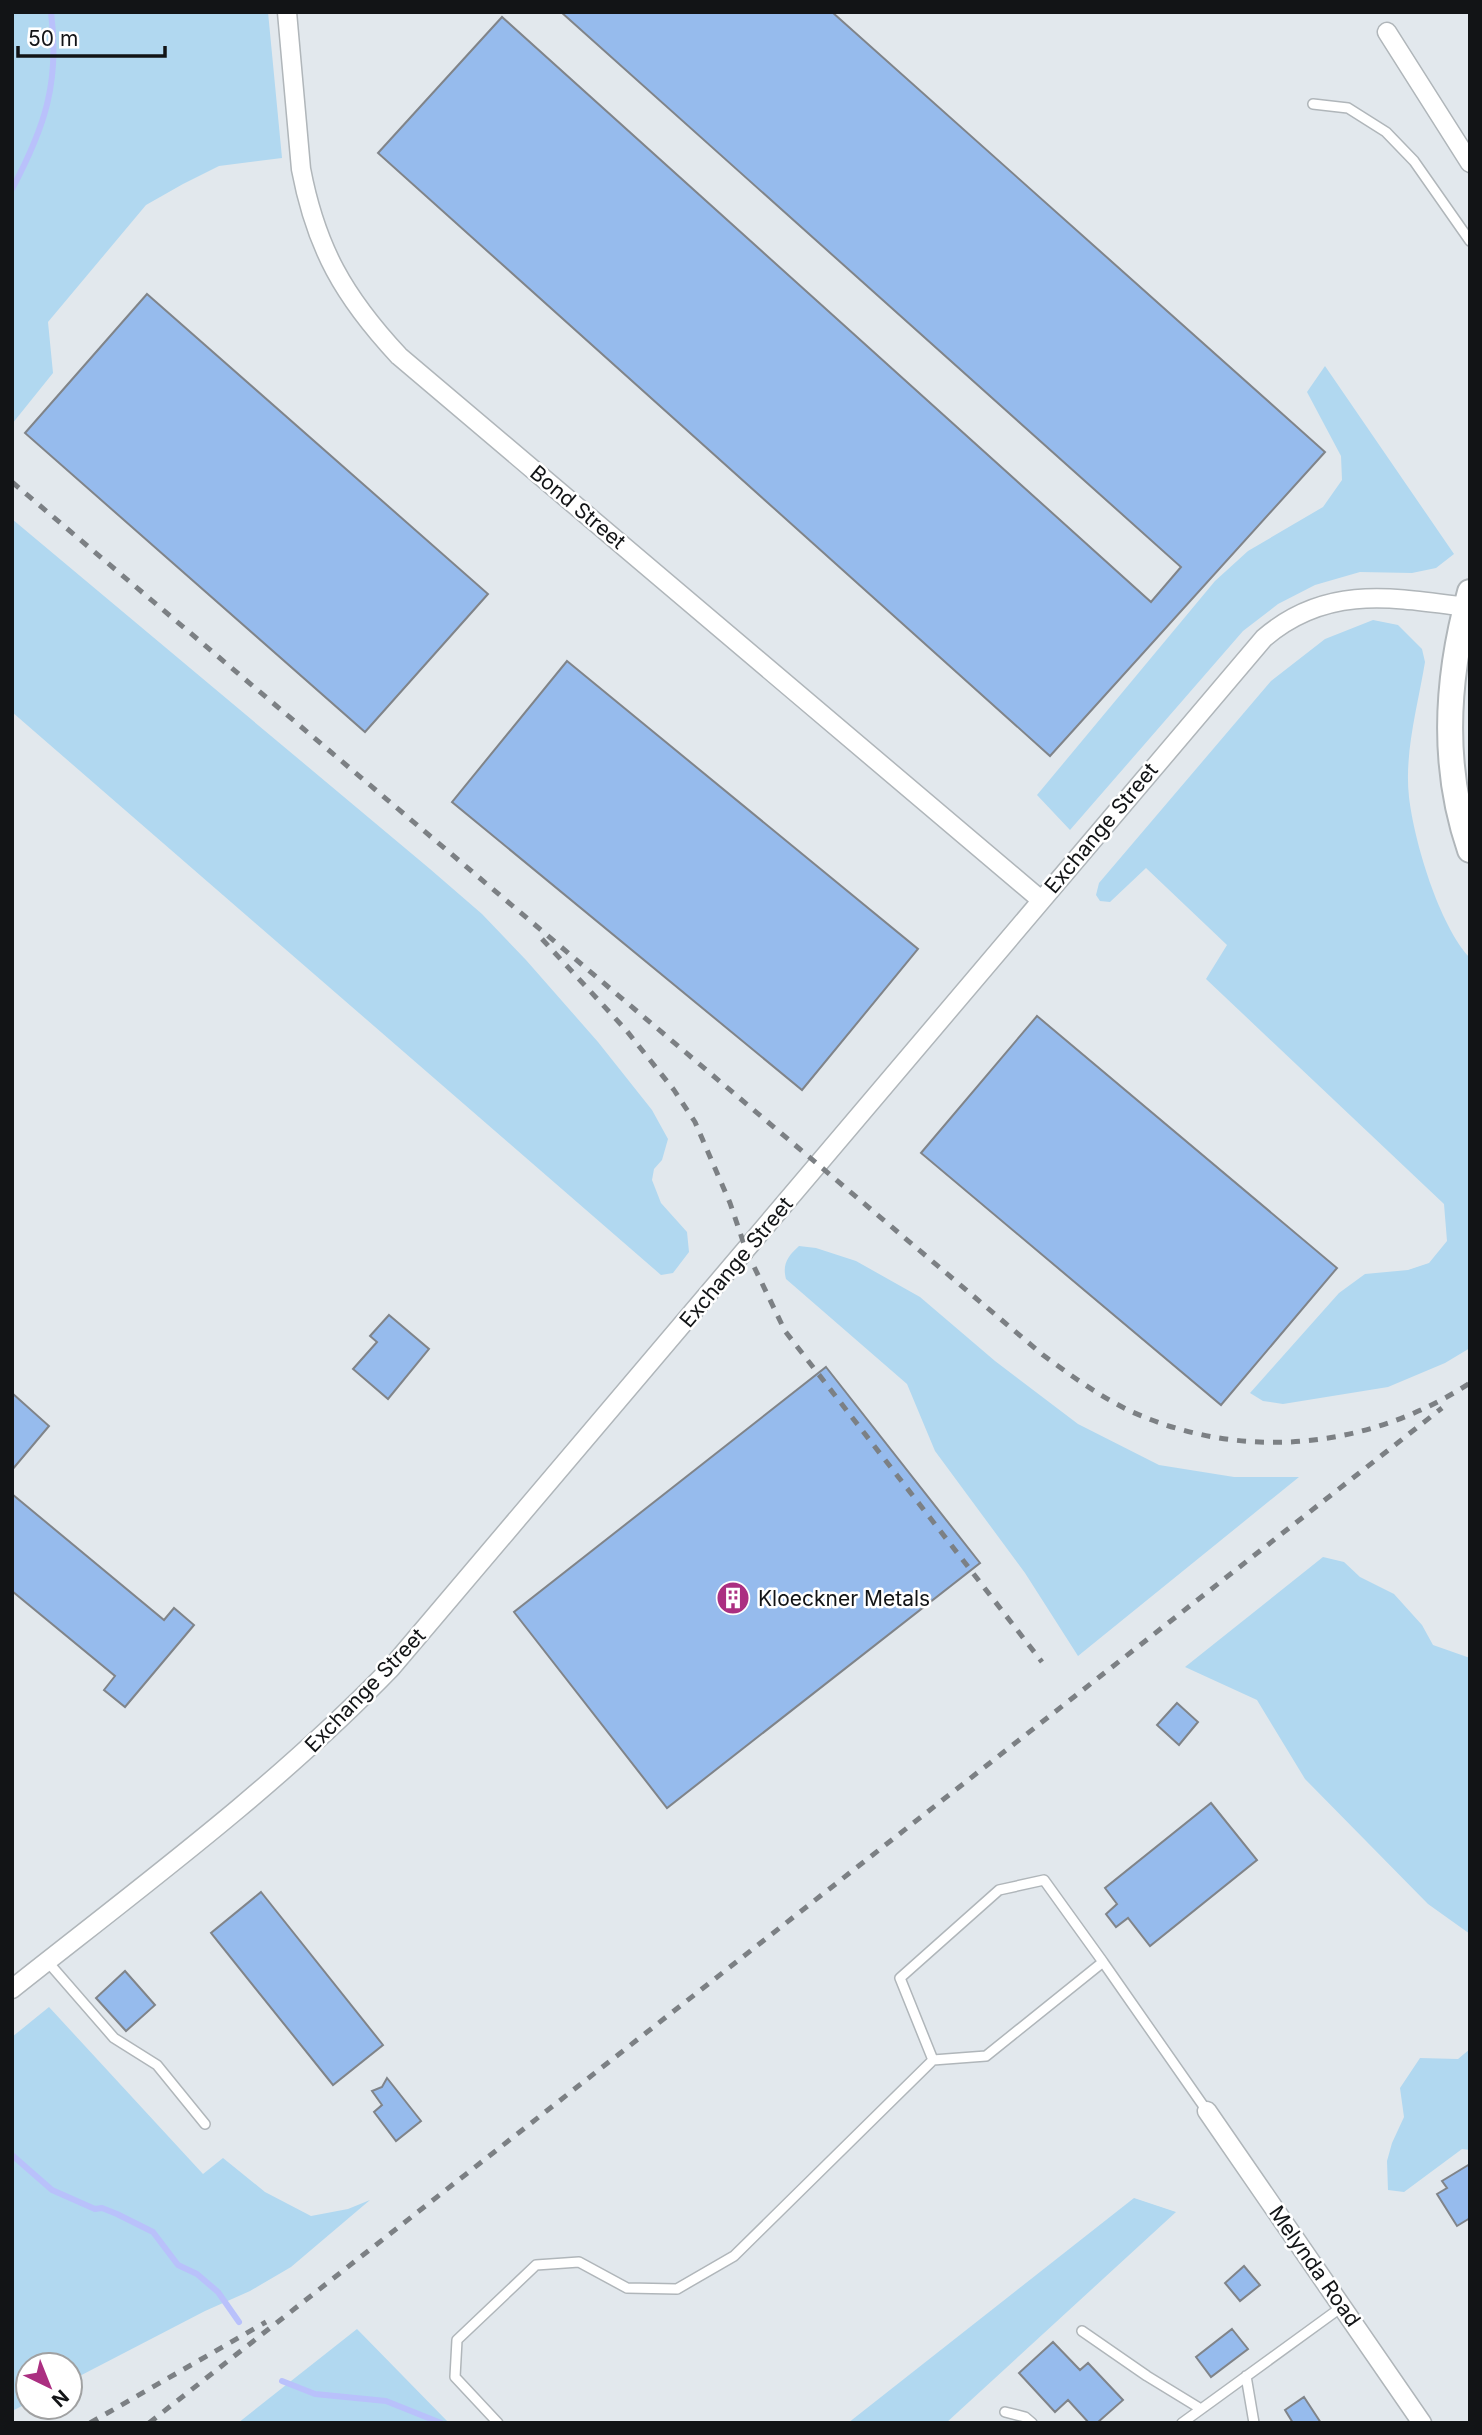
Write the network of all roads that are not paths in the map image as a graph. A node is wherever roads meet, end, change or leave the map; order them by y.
1 (287, 12) edge
2 (1387, 32) dead end
3 (1313, 104) dead end
4 (1470, 163) edge
5 (1470, 241) edge
6 (1468, 600) edge
7 (1470, 850) edge
8 (1041, 900) junction
9 (47, 1961) junction
10 (1103, 1962) junction
11 (12, 1989) edge
12 (933, 2060) junction
13 (1207, 2111) joint
14 (205, 2124) dead end
15 (1343, 2306) junction
16 (1082, 2330) dead end
17 (1246, 2376) junction
18 (1201, 2409) junction
19 (1005, 2412) dead end
20 (498, 2423) edge
21 (1032, 2423) edge
22 (1182, 2423) edge
23 (1254, 2423) edge
24 (1422, 2423) edge

1 - 8 street, Bond Street
2 - 4 street
3 - 5 lane
6 - 7 street
6 - 8 street, Exchange Street
8 - 9 street, Exchange Street
9 - 11 street, Exchange Street
9 - 14 lane
10 - 12 lane
10 - 12 lane
10 - 13 lane
12 - 20 lane
13 - 15 street, Melynda Road
15 - 17 lane
15 - 24 street, Melynda Road
16 - 18 lane
17 - 18 lane
17 - 23 lane
18 - 22 lane
19 - 21 lane

